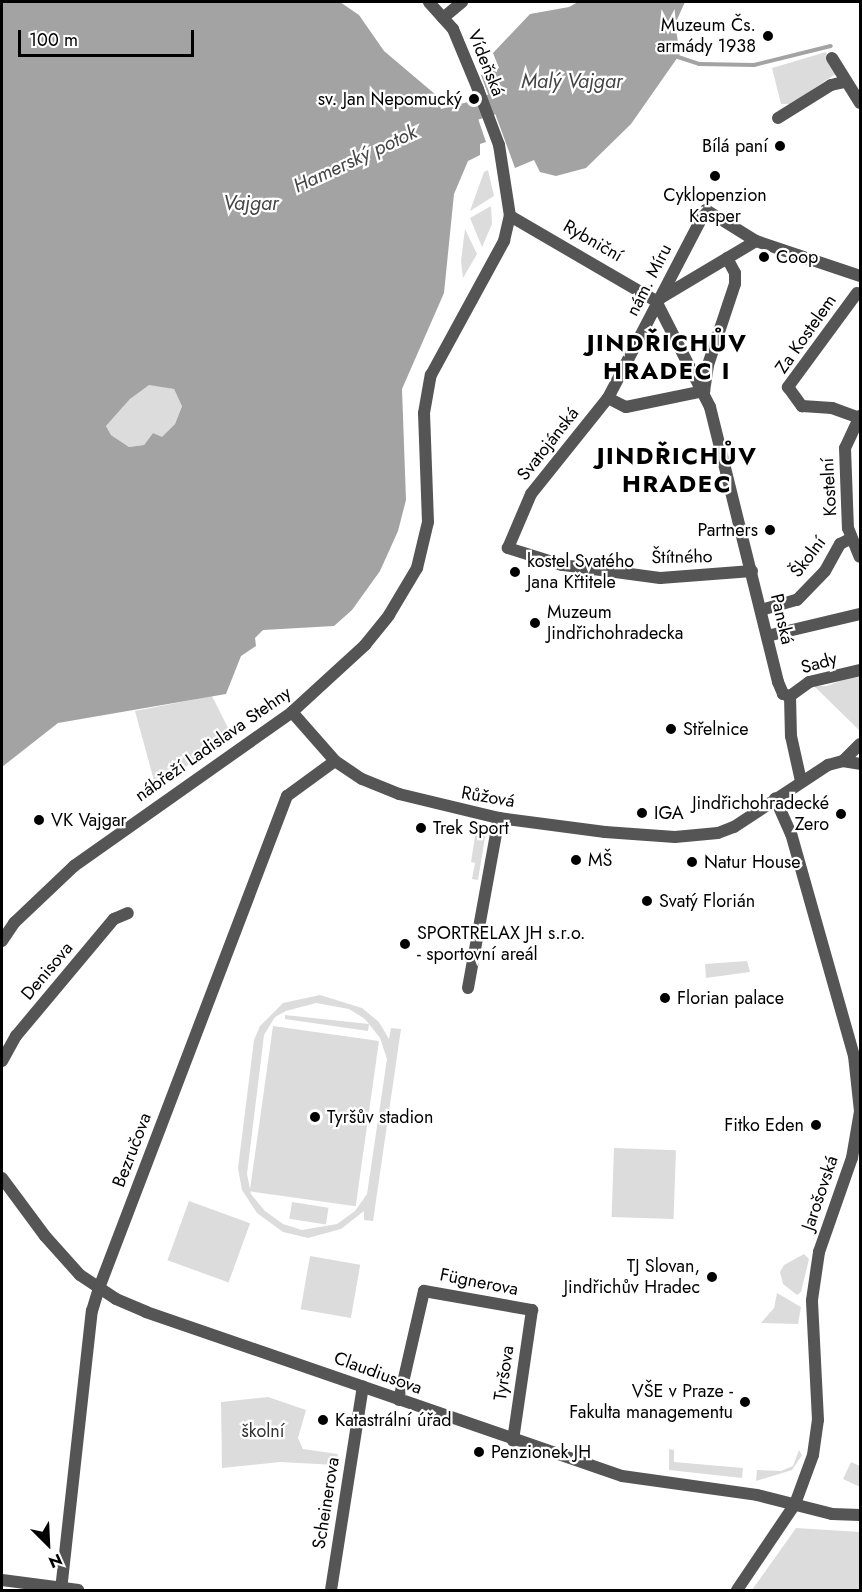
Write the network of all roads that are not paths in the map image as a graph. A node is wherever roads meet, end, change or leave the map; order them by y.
1 (429, 2) edge
2 (462, 2) edge
3 (443, 18) junction
4 (832, 58) dead end
5 (844, 82) junction
6 (861, 103) edge
7 (778, 118) dead end
8 (499, 145) joint
9 (510, 216) junction
10 (756, 241) junction
11 (727, 258) junction
12 (859, 276) edge
13 (859, 296) edge
14 (656, 301) junction
15 (704, 391) junction
16 (608, 398) junction
17 (860, 417) edge
18 (861, 509) edge
19 (849, 517) junction
20 (850, 539) junction
21 (508, 548) joint
22 (861, 557) edge
23 (752, 571) junction
24 (761, 610) junction
25 (861, 614) edge
26 (767, 636) junction
27 (861, 670) edge
28 (790, 696) junction
29 (292, 712) junction
30 (861, 744) edge
31 (335, 761) junction
32 (843, 761) junction
33 (861, 764) edge
34 (801, 781) junction
35 (775, 798) junction
36 (499, 818) junction
37 (128, 913) dead end
38 (2, 941) edge
39 (468, 988) dead end
40 (2, 1060) edge
41 (856, 1157) edge
42 (2, 1178) edge
43 (99, 1288) junction
44 (532, 1310) joint
45 (363, 1386) junction
46 (399, 1400) junction
47 (513, 1441) junction
48 (795, 1504) junction
49 (861, 1515) edge
50 (2, 1580) edge
51 (61, 1589) edge
52 (78, 1590) edge
53 (331, 1590) edge
54 (737, 1590) edge

1 - 3 street, Vídeňská
2 - 3 street
3 - 8 street, Vídeňská
4 - 5 street
5 - 6 street
5 - 7 street
8 - 9 street, nábřeží Ladislava Stehny
9 - 14 street, Rybniční
9 - 29 street, nábřeží Ladislava Stehny
10 - 11 street
10 - 12 street
10 - 14 street, nám. Míru
11 - 14 street
11 - 15 street
12 - 13 street
13 - 17 street, Za Kostelem
14 - 15 street
14 - 16 street, nám. Míru
15 - 16 street
15 - 23 street, Panská
16 - 21 street, Svatojánská
17 - 19 street, Kostelní
18 - 19 street
19 - 20 street, Kostelní
20 - 22 street, Kostelní
20 - 24 street, Školní
21 - 23 street, Štítného
23 - 24 street, Panská
24 - 26 street, Panská
25 - 26 street
26 - 28 street, Panská
27 - 28 street, Sady
28 - 34 street
29 - 31 street, Růžová
29 - 38 street, nábřeží Ladislava Stehny
30 - 32 street, Růžová
31 - 36 street, Růžová
31 - 43 street, Bezručova
32 - 33 street
32 - 34 street, Růžová
34 - 35 street, Růžová
35 - 36 street, Růžová
35 - 41 street, Jarošovská
36 - 39 street
37 - 40 street, Denisova
41 - 48 street, Jarošovská
42 - 43 street, Claudiusova
43 - 45 street, Claudiusova
43 - 51 street, Bezručova
44 - 46 street, Fügnerova
44 - 47 street, Tyršova
45 - 46 street, Claudiusova
45 - 53 street, Scheinerova
46 - 47 street, Claudiusova
47 - 48 street, Claudiusova
48 - 49 street, Claudiusova
48 - 54 street, Jarošovská
50 - 51 street
51 - 52 street

